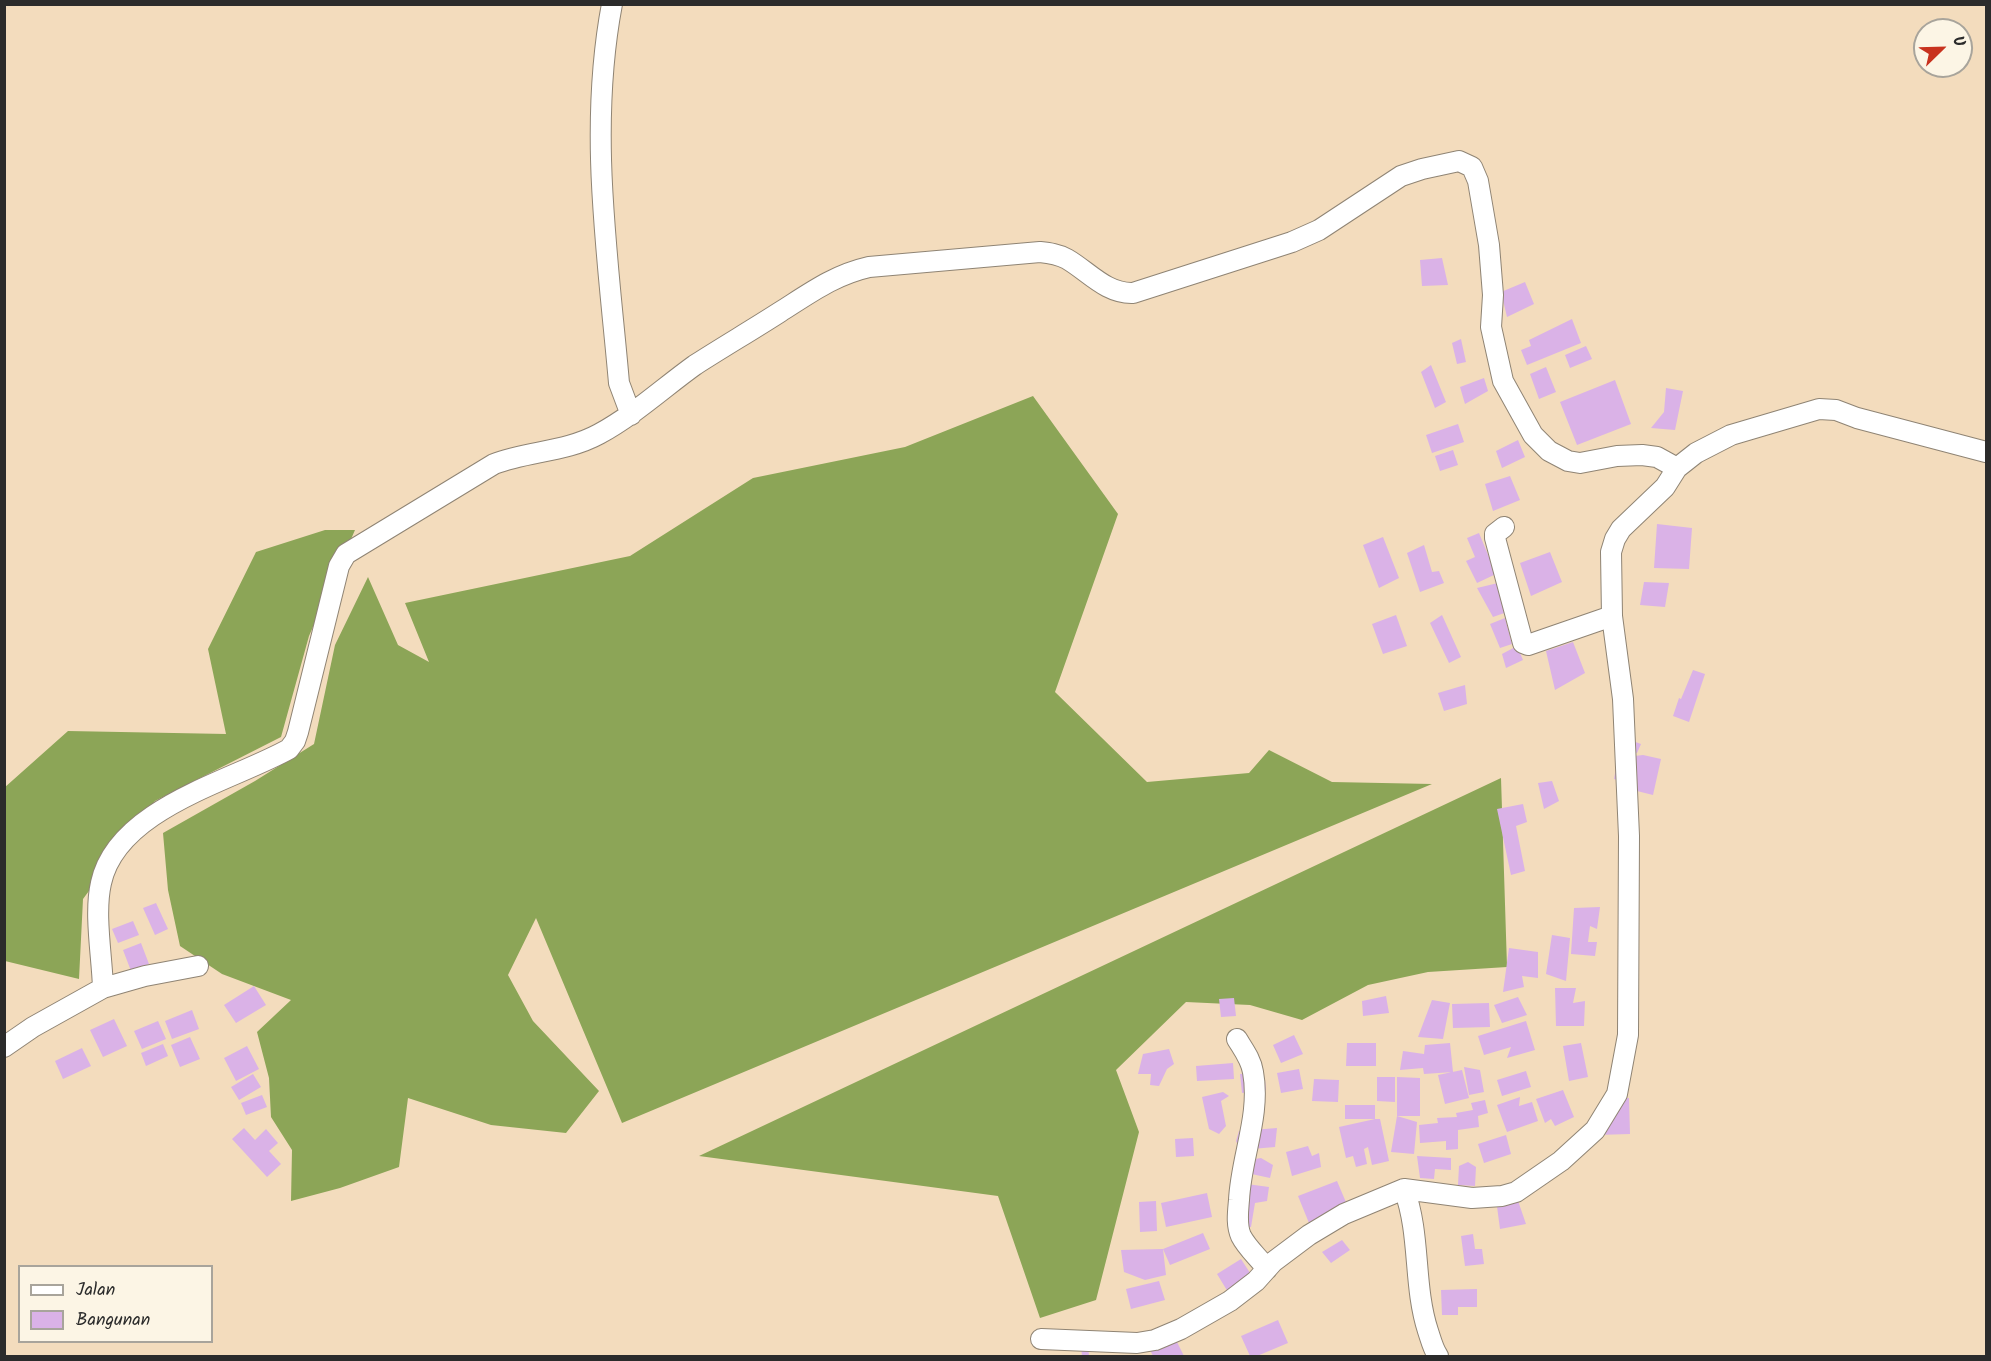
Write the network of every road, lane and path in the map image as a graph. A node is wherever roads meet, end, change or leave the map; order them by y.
1 (612, 4) edge
2 (631, 415) junction
3 (1986, 452) edge
4 (1677, 468) junction
5 (1504, 527) dead end
6 (1612, 616) junction
7 (198, 966) dead end
8 (103, 988) junction
9 (1237, 1039) dead end
10 (4, 1047) edge
11 (1404, 1190) junction
12 (1267, 1269) junction
13 (1041, 1339) dead end
14 (1438, 1356) edge

1 - 2 street
2 - 4 street
2 - 8 street
3 - 4 street
4 - 6 street
5 - 6 street
6 - 11 street
7 - 8 street
8 - 10 street
9 - 12 street
11 - 12 street
11 - 14 street
12 - 13 street

